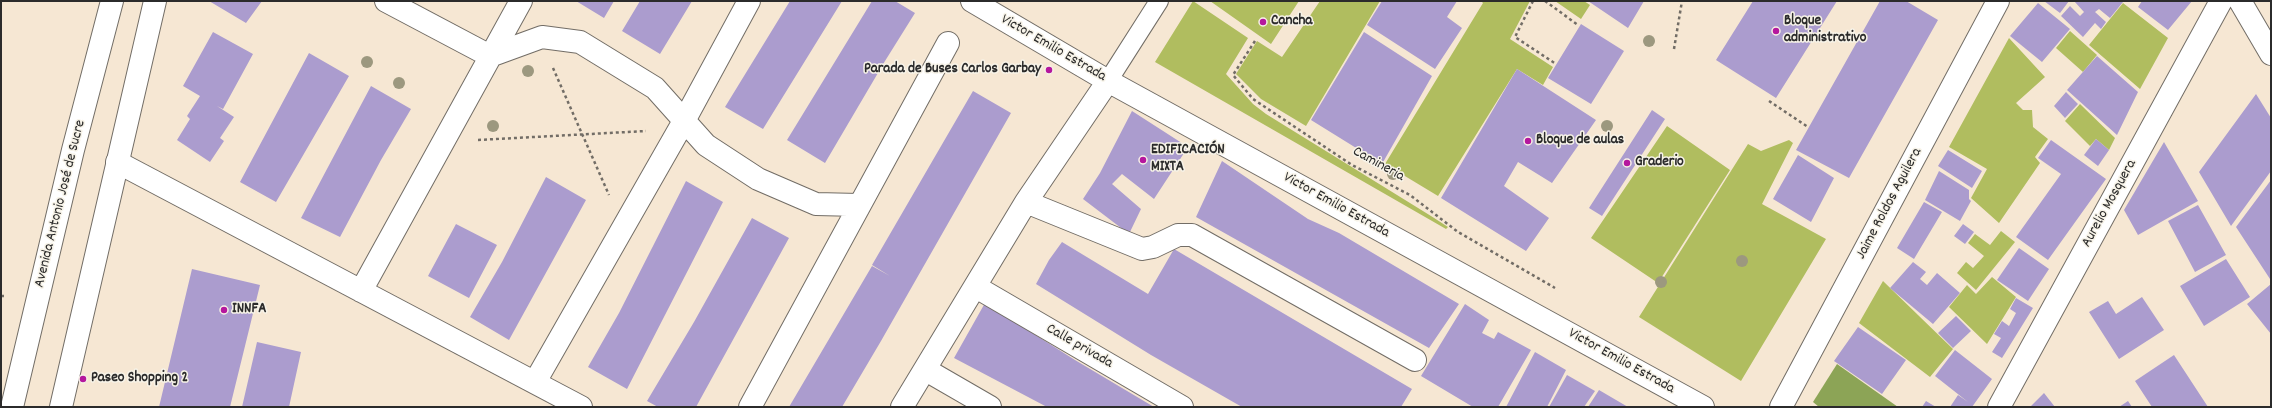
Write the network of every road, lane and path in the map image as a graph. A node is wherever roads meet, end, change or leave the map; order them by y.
1 (112, 1) edge
2 (155, 1) edge
3 (386, 1) edge
4 (521, 1) edge
5 (749, 1) edge
6 (972, 1) edge
7 (1159, 1) edge
8 (1533, 1) edge
9 (1545, 1) edge
10 (1682, 1) edge
11 (1998, 1) edge
12 (2221, 1) edge
13 (2240, 1) edge
14 (1578, 25) dead end
15 (540, 38) junction
16 (1255, 41) dead end
17 (948, 43) dead end
18 (1674, 49) dead end
19 (2271, 54) edge
20 (490, 56) junction
21 (1556, 64) dead end
22 (1108, 81) junction
23 (1769, 100) dead end
24 (682, 125) junction
25 (1808, 127) dead end
26 (582, 134) junction
27 (443, 142) junction
28 (117, 162) junction
29 (1026, 202) junction
30 (859, 205) junction
31 (624, 227) junction
32 (976, 287) junction
33 (1555, 288) dead end
34 (361, 291) junction
35 (1415, 360) dead end
36 (926, 370) junction
37 (535, 382) junction
38 (12, 407) edge
39 (61, 407) edge
40 (581, 407) edge
41 (750, 407) edge
42 (902, 407) edge
43 (990, 407) edge
44 (1182, 407) edge
45 (1703, 407) edge
46 (1781, 407) edge
47 (1999, 407) edge

1 - 38 street, Avenida Antonio José de Sucre
2 - 28 street
3 - 20 street
4 - 20 street
5 - 24 street
6 - 22 street, Victor Emilio Estrada
7 - 22 lane
8 - 21 path
9 - 14 path
10 - 18 path
11 - 46 street, Jaime Roldos Aguilera
12 - 47 street, Aurelio Mosquera
13 - 19 street
15 - 20 street
15 - 24 street
15 - 26 path
16 - 33 path, Camineria
17 - 30 street
20 - 27 street
22 - 29 street
22 - 45 street, Victor Emilio Estrada
23 - 25 path
24 - 26 path
24 - 30 street
24 - 31 street
26 - 27 path
26 - 31 path
27 - 34 street
28 - 34 street
28 - 39 street
29 - 32 street
29 - 35 street
30 - 41 street
31 - 37 street
32 - 36 street
32 - 44 street, Calle privada
34 - 37 street
36 - 42 street
36 - 43 street
37 - 40 street

